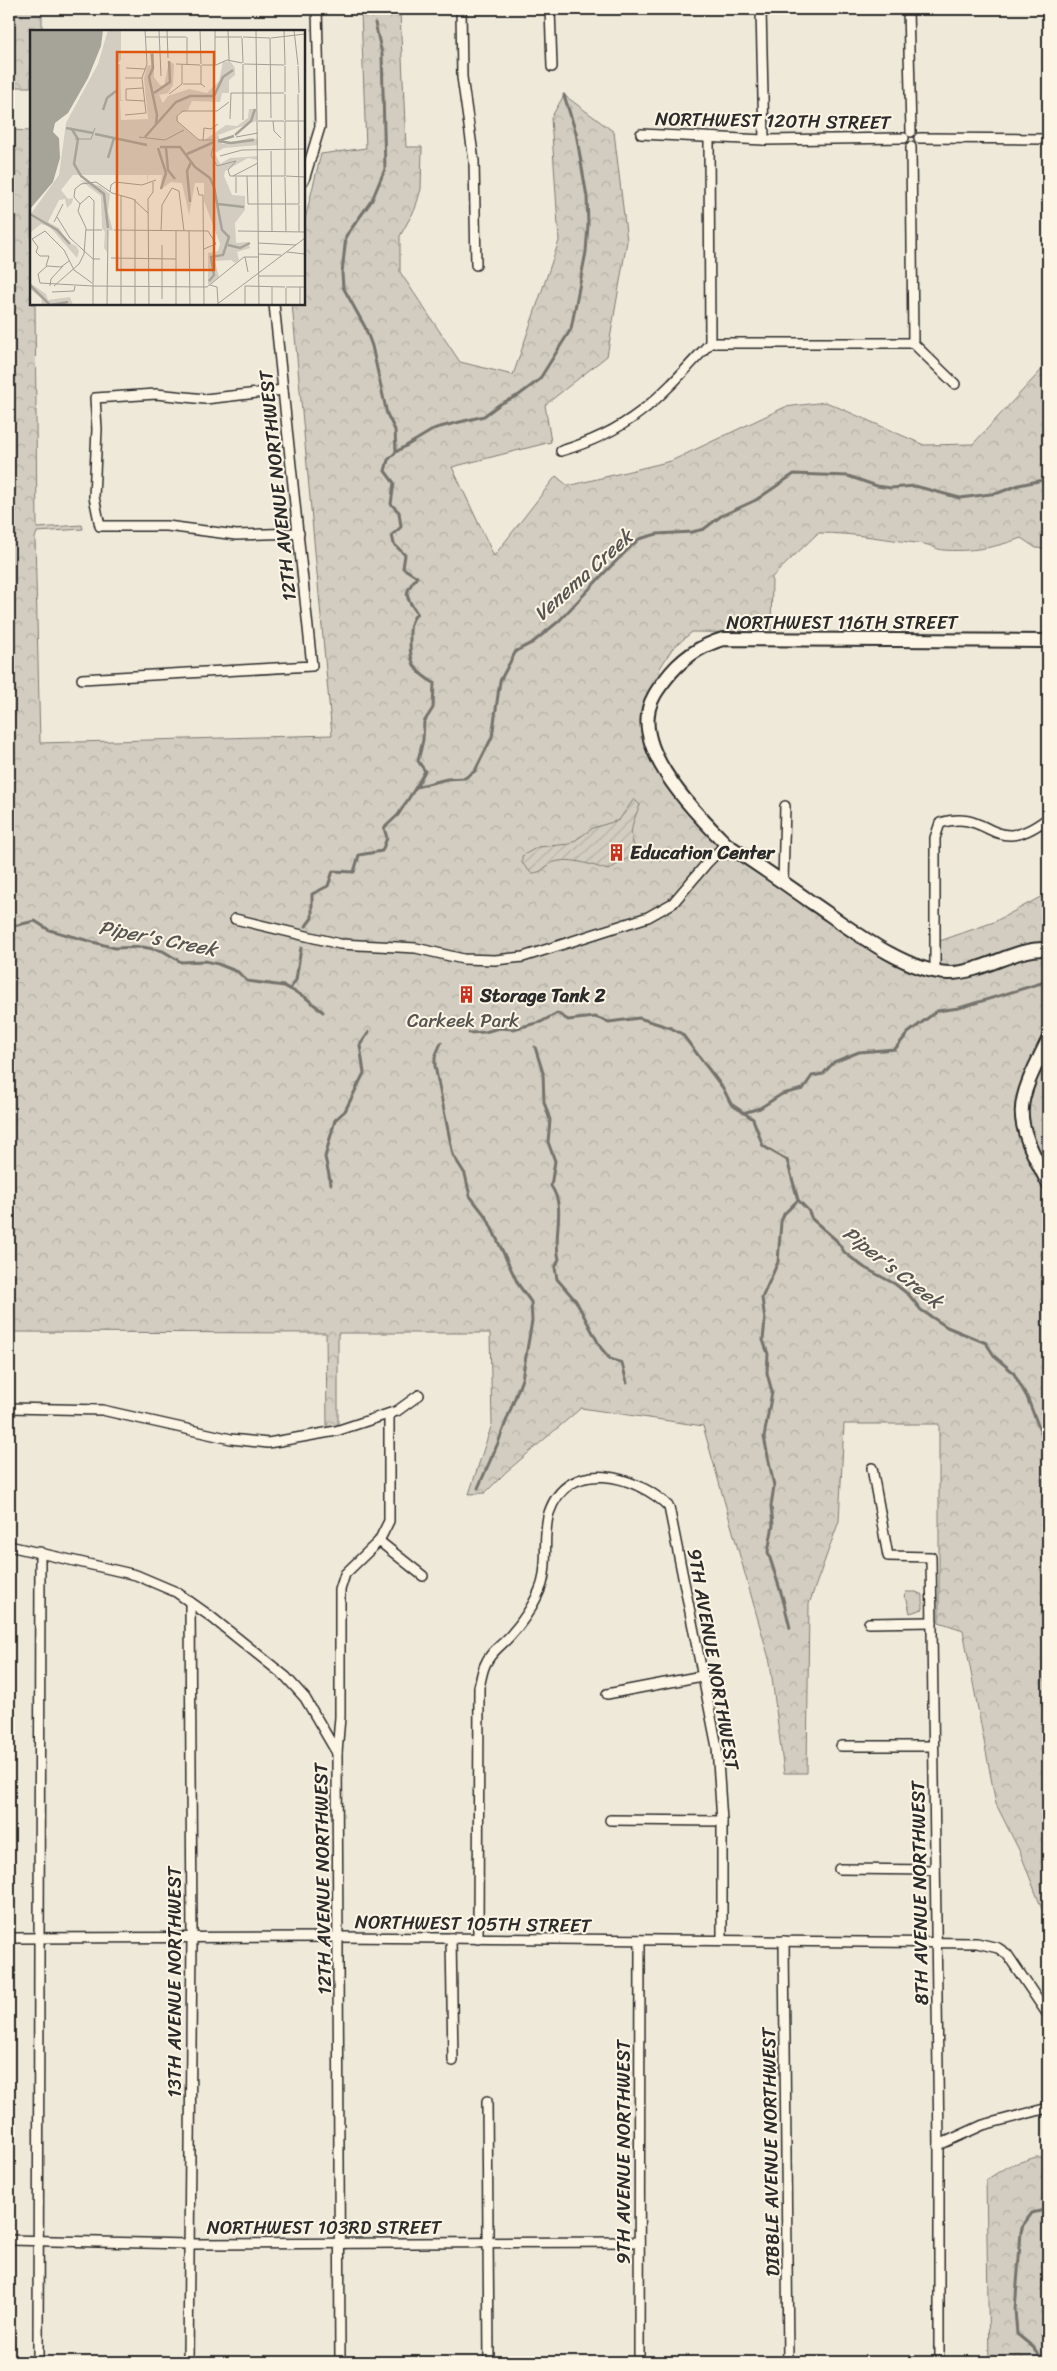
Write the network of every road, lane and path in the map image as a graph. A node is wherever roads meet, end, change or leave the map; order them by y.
1 (317, 9) edge
2 (461, 9) edge
3 (550, 9) edge
4 (761, 9) edge
5 (908, 9) edge
6 (552, 66) dead end
7 (641, 134) dead end
8 (908, 135) junction
9 (919, 138) junction
10 (1048, 138) edge
11 (709, 139) junction
12 (764, 140) junction
13 (911, 147) junction
14 (305, 177) edge
15 (476, 265) dead end
16 (274, 305) edge
17 (710, 343) junction
18 (913, 343) junction
19 (955, 384) dead end
20 (283, 390) junction
21 (561, 452) dead end
22 (298, 534) junction
23 (1048, 641) edge
24 (82, 679) dead end
25 (784, 806) dead end
26 (1048, 818) edge
27 (726, 844) junction
28 (783, 882) junction
29 (236, 919) dead end
30 (1048, 948) edge
31 (935, 970) junction
32 (1048, 1040) edge
33 (1048, 1183) edge
34 (419, 1395) dead end
35 (9, 1408) edge
36 (389, 1414) junction
37 (872, 1468) dead end
38 (379, 1541) junction
39 (9, 1546) edge
40 (40, 1552) junction
41 (423, 1576) dead end
42 (190, 1602) junction
43 (932, 1622) junction
44 (869, 1623) dead end
45 (702, 1676) junction
46 (607, 1694) dead end
47 (841, 1746) dead end
48 (933, 1746) junction
49 (337, 1753) junction
50 (610, 1820) dead end
51 (722, 1821) junction
52 (839, 1869) dead end
53 (935, 1870) junction
54 (9, 1938) edge
55 (38, 1938) junction
56 (192, 1938) junction
57 (340, 1938) junction
58 (451, 1938) junction
59 (478, 1939) junction
60 (722, 1940) junction
61 (640, 1941) junction
62 (784, 1941) junction
63 (936, 1944) junction
64 (1048, 2015) edge
65 (453, 2061) dead end
66 (487, 2101) dead end
67 (1048, 2108) edge
68 (939, 2145) junction
69 (9, 2240) edge
70 (38, 2242) junction
71 (340, 2242) junction
72 (489, 2242) junction
73 (639, 2242) junction
74 (188, 2244) junction
75 (38, 2362) edge
76 (188, 2362) edge
77 (340, 2362) edge
78 (489, 2362) edge
79 (639, 2362) edge
80 (788, 2362) edge
81 (939, 2362) edge

1 - 14 street
2 - 15 street
3 - 6 street
4 - 12 street
5 - 8 street
7 - 11 street, NORTHWEST 120TH STREET
8 - 9 street
8 - 12 street, NORTHWEST 120TH STREET
8 - 13 street
9 - 10 street
9 - 13 street
11 - 12 street, NORTHWEST 120TH STREET
11 - 17 street
13 - 18 street
16 - 20 street, 12TH AVENUE NORTHWEST
17 - 18 street
17 - 21 street
18 - 19 street
20 - 22 street, 12TH AVENUE NORTHWEST
20 - 22 street
22 - 24 street, 12TH AVENUE NORTHWEST
23 - 27 street, NORTHWEST 116TH STREET
25 - 28 street
26 - 31 street
27 - 28 street, NORTHWEST 116TH STREET
27 - 29 street
28 - 31 street, NORTHWEST 116TH STREET
30 - 31 street, NORTHWEST 116TH STREET
32 - 33 street
34 - 36 street
35 - 36 street
36 - 38 street, 12TH AVENUE NORTHWEST
37 - 43 street, 8TH AVENUE NORTHWEST
38 - 41 street
38 - 49 street, 12TH AVENUE NORTHWEST
39 - 40 street
40 - 42 street
40 - 55 street
42 - 49 street
42 - 56 street, 13TH AVENUE NORTHWEST
43 - 44 street
43 - 48 street, 8TH AVENUE NORTHWEST
45 - 46 street
45 - 51 street, 9TH AVENUE NORTHWEST
45 - 59 street, 9TH AVENUE NORTHWEST
47 - 48 street
48 - 53 street, 8TH AVENUE NORTHWEST
49 - 57 street, 12TH AVENUE NORTHWEST
50 - 51 street
51 - 60 street, 9TH AVENUE NORTHWEST
52 - 53 street
53 - 63 street, 8TH AVENUE NORTHWEST
54 - 55 street, NORTHWEST 105TH STREET
55 - 56 street, NORTHWEST 105TH STREET
55 - 70 street
56 - 57 street, NORTHWEST 105TH STREET
56 - 74 street, 13TH AVENUE NORTHWEST
57 - 58 street, NORTHWEST 105TH STREET
57 - 71 street, 12TH AVENUE NORTHWEST
58 - 59 street, NORTHWEST 105TH STREET
58 - 65 street
59 - 61 street, NORTHWEST 105TH STREET
60 - 61 street, NORTHWEST 105TH STREET
60 - 62 street, NORTHWEST 105TH STREET
61 - 73 street, 9TH AVENUE NORTHWEST
62 - 63 street, NORTHWEST 105TH STREET
62 - 80 street, DIBBLE AVENUE NORTHWEST
63 - 64 street, NORTHWEST 105TH STREET
63 - 68 street, 8TH AVENUE NORTHWEST
66 - 72 street
67 - 68 street
68 - 81 street, 8TH AVENUE NORTHWEST
69 - 70 street, NORTHWEST 103RD STREET
70 - 74 street, NORTHWEST 103RD STREET
70 - 75 street
71 - 72 street, NORTHWEST 103RD STREET
71 - 74 street, NORTHWEST 103RD STREET
71 - 77 street, 12TH AVENUE NORTHWEST
72 - 73 street, NORTHWEST 103RD STREET
72 - 78 street
73 - 79 street, 9TH AVENUE NORTHWEST
74 - 76 street, 13TH AVENUE NORTHWEST

